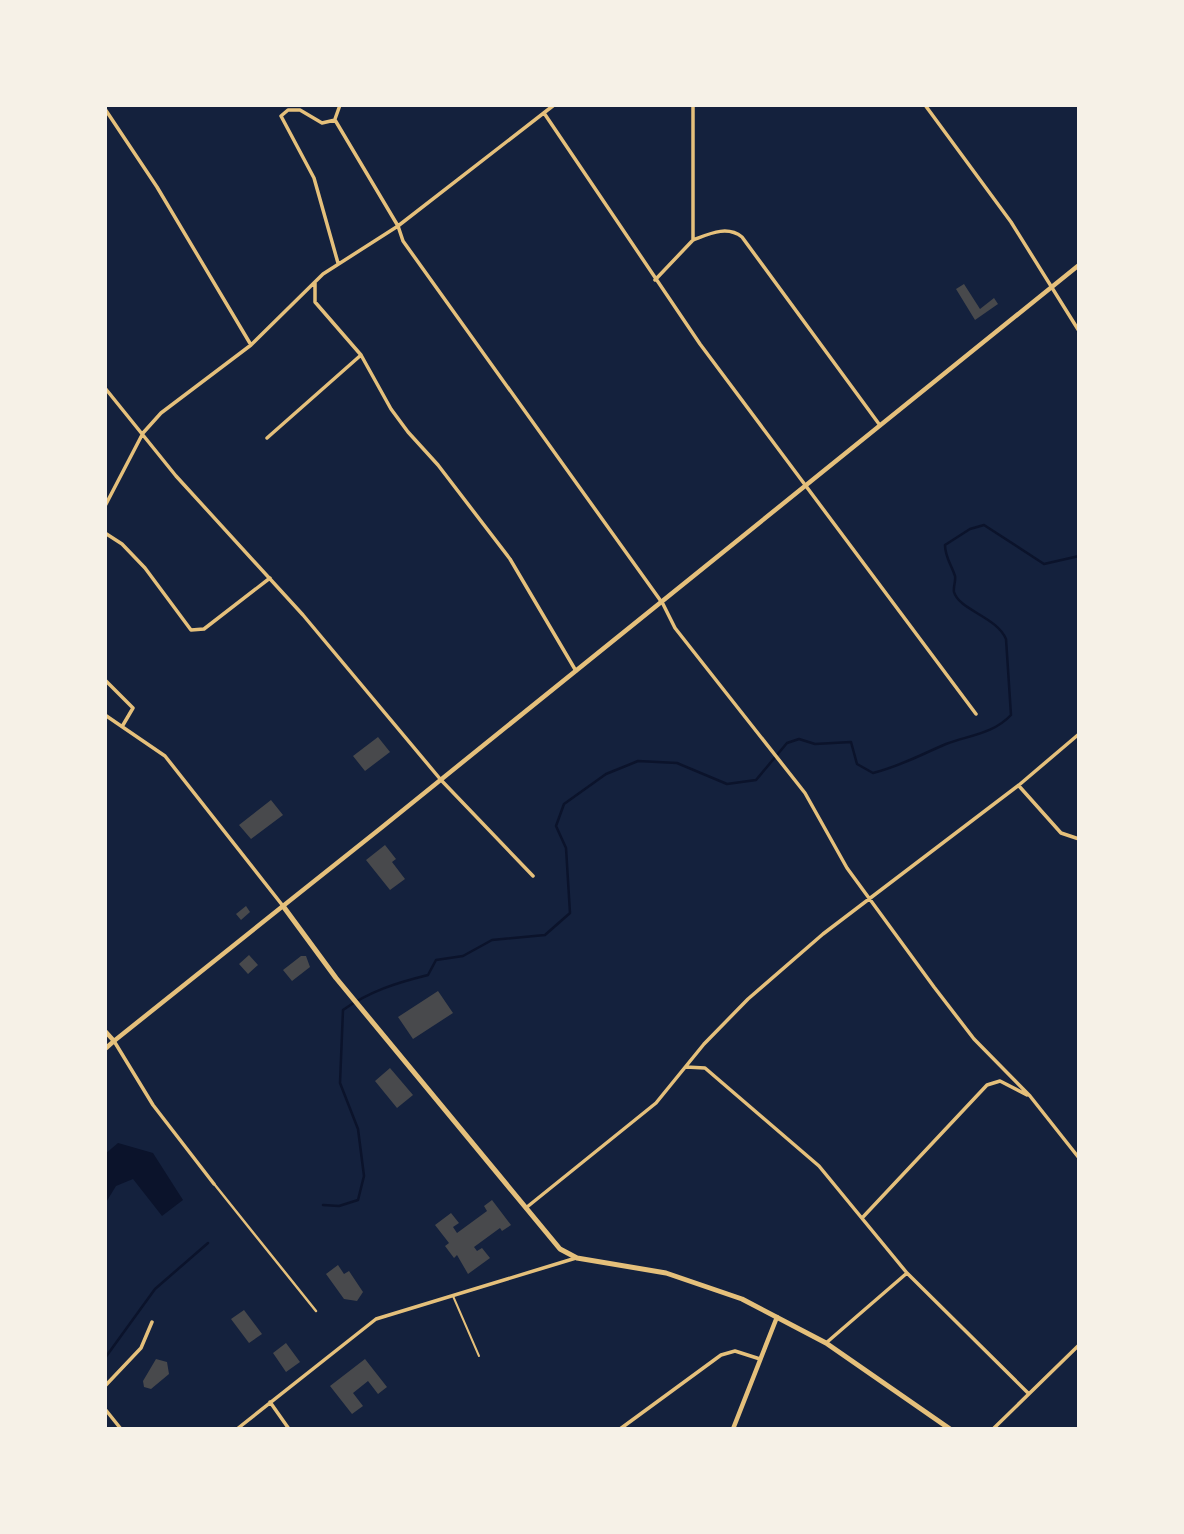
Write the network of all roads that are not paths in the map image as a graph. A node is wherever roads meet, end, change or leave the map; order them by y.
1 (341, 105) edge
2 (554, 105) edge
3 (693, 105) edge
4 (925, 105) edge
5 (105, 109) edge
6 (544, 113) junction
7 (335, 120) junction
8 (398, 226) junction
9 (693, 240) junction
10 (338, 263) junction
11 (1079, 265) edge
12 (655, 280) junction
13 (314, 283) junction
14 (1051, 287) junction
15 (1079, 331) edge
16 (251, 345) junction
17 (361, 355) junction
18 (105, 388) edge
19 (879, 424) junction
20 (143, 433) junction
21 (267, 438) dead end
22 (806, 487) junction
23 (105, 506) edge
24 (105, 533) edge
25 (270, 579) junction
26 (663, 604) junction
27 (576, 671) junction
28 (105, 680) edge
29 (976, 714) dead end
30 (105, 715) edge
31 (122, 726) junction
32 (1079, 734) edge
33 (441, 780) junction
34 (1019, 785) junction
35 (1079, 839) edge
36 (533, 876) dead end
37 (869, 897) junction
38 (283, 906) junction
39 (105, 1031) edge
40 (114, 1041) junction
41 (105, 1049) edge
42 (685, 1067) junction
43 (1030, 1096) junction
44 (1079, 1158) edge
45 (214, 1184) joint
46 (525, 1209) junction
47 (863, 1217) junction
48 (577, 1258) junction
49 (906, 1273) junction
50 (452, 1295) junction
51 (316, 1311) dead end
52 (778, 1317) junction
53 (152, 1322) dead end
54 (826, 1343) junction
55 (1079, 1345) edge
56 (479, 1356) dead end
57 (760, 1359) junction
58 (105, 1386) edge
59 (1028, 1393) junction
60 (270, 1402) junction
61 (105, 1409) edge
62 (121, 1429) edge
63 (237, 1429) edge
64 (289, 1429) edge
65 (620, 1429) edge
66 (733, 1429) edge
67 (950, 1429) edge
68 (993, 1429) edge

1 - 7 street
2 - 6 street
3 - 9 street
4 - 14 street
5 - 16 street
6 - 8 street
6 - 12 street
7 - 8 street
7 - 10 street
8 - 10 street
8 - 26 street
9 - 12 street
9 - 19 street
10 - 13 street
11 - 14 street
12 - 22 street
13 - 16 street
13 - 17 street
14 - 15 street
14 - 19 street
16 - 20 street
17 - 21 street
17 - 27 street
18 - 20 street
19 - 22 street
20 - 23 street
20 - 25 street
22 - 26 street
22 - 29 street
24 - 25 street
25 - 33 street
26 - 27 street
26 - 37 street
27 - 33 street
28 - 31 street
30 - 31 street
31 - 38 street
32 - 34 street
33 - 36 street
33 - 38 street
34 - 35 street
34 - 37 street
37 - 42 street
37 - 43 street
38 - 40 street
38 - 46 main road
39 - 40 street
40 - 41 street
40 - 45 street
42 - 46 street
42 - 47 street
43 - 44 street
43 - 47 street
45 - 51 street
46 - 48 main road
47 - 49 street
48 - 50 street
48 - 52 main road
49 - 54 street
49 - 59 street
50 - 56 lane
50 - 60 street
52 - 54 main road
52 - 57 street
53 - 58 street
54 - 67 main road
55 - 59 street
57 - 65 street
57 - 66 street
59 - 68 street
60 - 63 street
60 - 64 street
61 - 62 street

